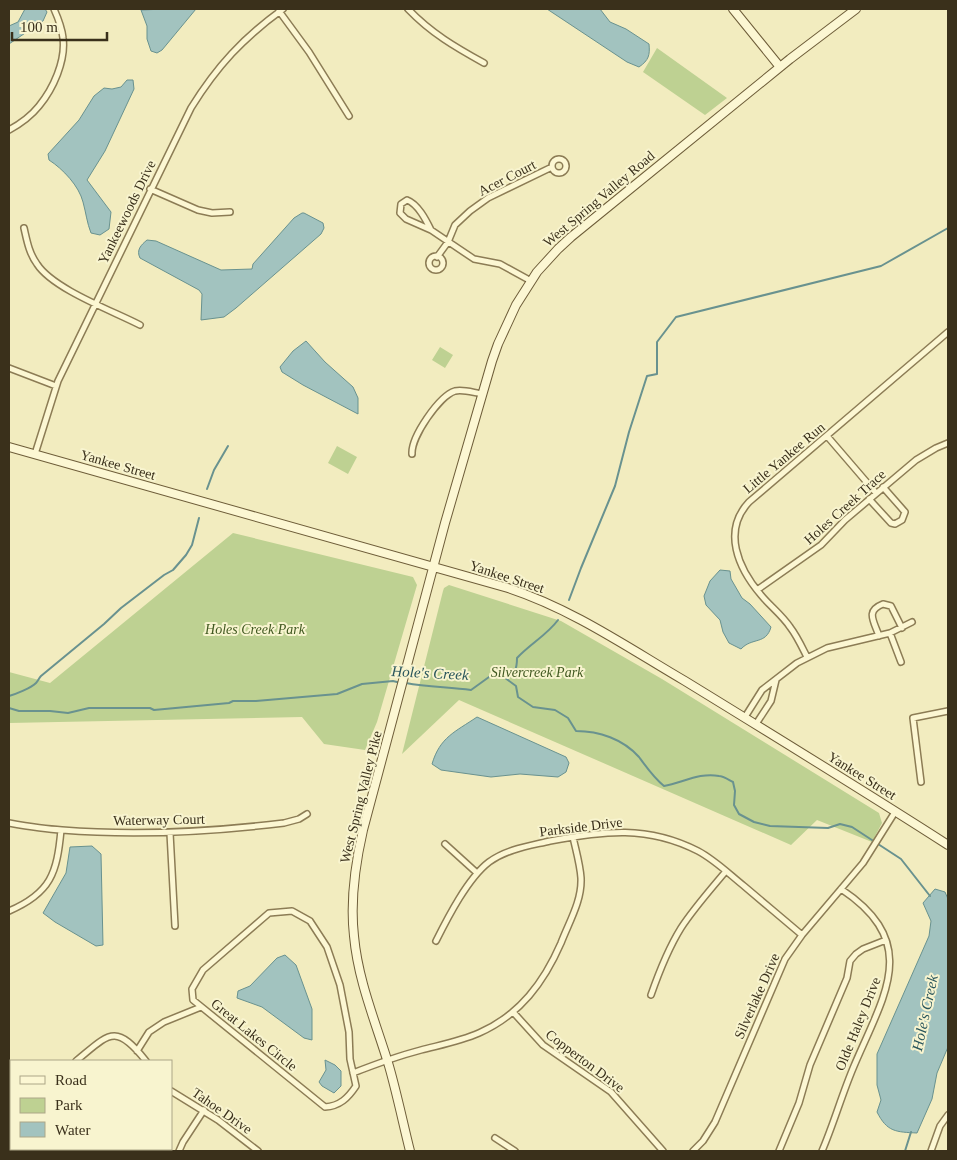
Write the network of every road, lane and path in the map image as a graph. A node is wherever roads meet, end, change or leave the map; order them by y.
1 (54, 9) edge
2 (408, 9) edge
3 (734, 9) edge
4 (856, 9) edge
5 (281, 10) edge
6 (484, 63) dead end
7 (780, 67) junction
8 (349, 116) dead end
9 (9, 130) edge
10 (552, 167) dead end
11 (150, 189) junction
12 (230, 212) dead end
13 (24, 228) dead end
14 (431, 230) junction
15 (448, 242) junction
16 (437, 258) dead end
17 (531, 282) junction
18 (96, 303) junction
19 (140, 325) dead end
20 (946, 334) edge
21 (948, 341) edge
22 (9, 368) edge
23 (56, 386) junction
24 (483, 394) junction
25 (828, 436) junction
26 (948, 444) edge
27 (9, 447) edge
28 (35, 454) junction
29 (412, 454) dead end
30 (883, 487) junction
31 (876, 493) junction
32 (870, 499) junction
33 (434, 567) junction
34 (757, 590) junction
35 (912, 622) dead end
36 (902, 628) junction
37 (890, 633) junction
38 (879, 636) junction
39 (807, 657) junction
40 (901, 662) dead end
41 (776, 680) junction
42 (948, 710) edge
43 (745, 718) junction
44 (756, 724) junction
45 (921, 782) dead end
46 (895, 812) junction
47 (307, 814) dead end
48 (9, 823) edge
49 (60, 830) junction
50 (170, 832) junction
51 (573, 837) junction
52 (445, 844) dead end
53 (948, 845) edge
54 (726, 871) junction
55 (477, 873) junction
56 (841, 890) junction
57 (9, 910) edge
58 (175, 926) dead end
59 (802, 935) junction
60 (436, 940) dead end
61 (886, 940) junction
62 (650, 995) dead end
63 (201, 1008) junction
64 (513, 1012) junction
65 (137, 1051) junction
66 (77, 1060) edge
67 (145, 1060) edge
68 (387, 1060) junction
69 (353, 1073) junction
70 (172, 1092) edge
71 (204, 1110) junction
72 (948, 1115) edge
73 (495, 1138) dead end
74 (179, 1151) edge
75 (258, 1151) edge
76 (410, 1151) edge
77 (515, 1151) edge
78 (663, 1151) edge
79 (693, 1151) edge
80 (779, 1151) edge
81 (822, 1151) edge
82 (931, 1151) edge

1 - 9 street
2 - 6 street
3 - 7 street
4 - 7 street, West Spring Valley Road
5 - 8 street
5 - 11 street, Yankeewoods Drive
7 - 17 street, West Spring Valley Road
10 - 15 street, Acer Court
11 - 12 street
11 - 18 street, Yankeewoods Drive
13 - 18 street
14 - 14 street
14 - 15 street
15 - 16 street, Acer Court
15 - 17 street
17 - 24 street, West Spring Valley Road
18 - 19 street
18 - 23 street, Yankeewoods Drive
20 - 21 street
20 - 25 street, Little Yankee Run
22 - 23 street
23 - 28 street, Yankeewoods Drive
24 - 29 street
24 - 33 street, West Spring Valley Road
25 - 31 street
25 - 34 street, Little Yankee Run
26 - 30 street, Holes Creek Trace
27 - 28 street, Yankee Street
28 - 33 street, Yankee Street
30 - 31 street, Holes Creek Trace
30 - 32 street
31 - 32 street, Holes Creek Trace
32 - 34 street, Holes Creek Trace
33 - 43 street, Yankee Street
33 - 68 street, West Spring Valley Pike
34 - 39 street, Little Yankee Run
35 - 36 street
36 - 37 street
36 - 38 street
37 - 38 street
37 - 40 street
38 - 39 street
39 - 41 street
41 - 43 street
41 - 44 street
42 - 45 street
43 - 44 street, Yankee Street
44 - 46 street, Yankee Street
46 - 53 street, Yankee Street
46 - 56 street, Silverlake Drive
47 - 50 street, Waterway Court
48 - 49 street, Waterway Court
49 - 50 street, Waterway Court
49 - 57 street
50 - 58 street
51 - 54 street, Parkside Drive
51 - 55 street, Parkside Drive
51 - 64 street
52 - 55 street
54 - 59 street, Parkside Drive
54 - 62 street
55 - 60 street, Parkside Drive
56 - 59 street, Silverlake Drive
56 - 61 street, Olde Haley Drive
59 - 79 street, Silverlake Drive
61 - 80 street
61 - 81 street, Olde Haley Drive
63 - 65 street
63 - 69 street, Great Lakes Circle
63 - 69 street, Great Lakes Circle
64 - 68 street
64 - 78 street, Copperton Drive
65 - 66 street
65 - 67 street
68 - 69 street
68 - 76 street, West Spring Valley Pike
70 - 71 street, Tahoe Drive
71 - 74 street
71 - 75 street, Tahoe Drive
72 - 82 street
73 - 77 street

